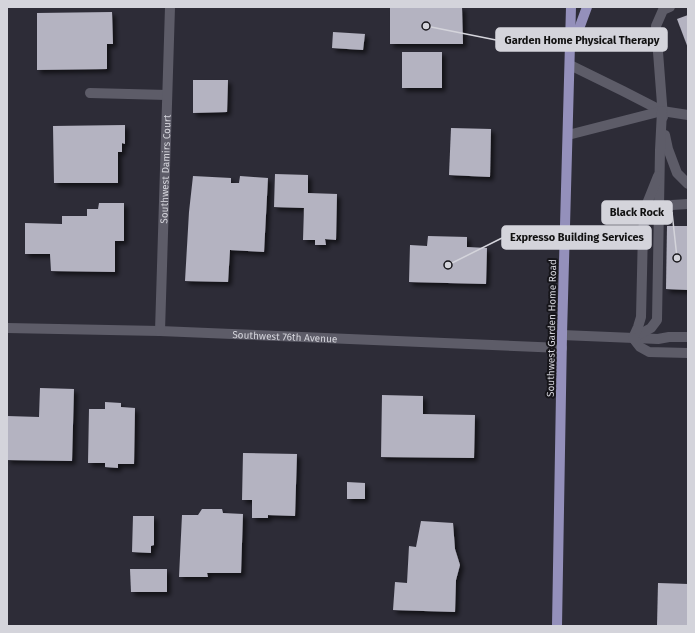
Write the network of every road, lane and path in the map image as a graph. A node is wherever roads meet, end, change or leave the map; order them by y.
1 (170, 7) edge
2 (572, 7) edge
3 (587, 7) edge
4 (670, 7) edge
5 (570, 52) junction
6 (570, 65) junction
7 (90, 93) dead end
8 (167, 95) junction
9 (662, 112) junction
10 (688, 115) edge
11 (568, 135) junction
12 (660, 172) junction
13 (688, 184) edge
14 (688, 204) edge
15 (659, 219) junction
16 (7, 328) edge
17 (160, 331) junction
18 (562, 335) junction
19 (688, 337) edge
20 (633, 338) junction
21 (562, 348) junction
22 (688, 353) edge
23 (556, 626) edge

1 - 8 street, Southwest Damirs Court
2 - 5 main road, Southwest Garden Home Road
3 - 5 main road
4 - 9 street
5 - 6 main road, Southwest Garden Home Road
6 - 9 street
6 - 11 main road, Southwest Garden Home Road
7 - 8 street
8 - 17 street, Southwest Damirs Court
9 - 10 street
9 - 11 street
9 - 12 street
9 - 13 street
11 - 18 main road, Southwest Garden Home Road
12 - 15 street
12 - 20 street
14 - 15 street
15 - 20 street
16 - 17 street, Southwest 76th Avenue
17 - 21 street, Southwest 76th Avenue
18 - 20 street
18 - 21 main road, Southwest Garden Home Road
19 - 20 street
20 - 22 street
21 - 23 main road, Southwest Garden Home Road

